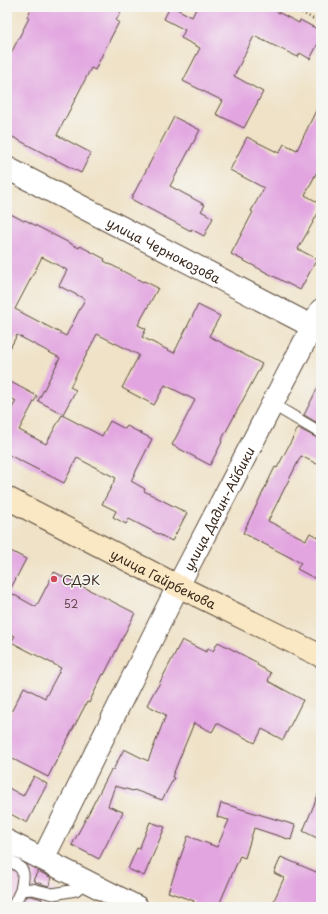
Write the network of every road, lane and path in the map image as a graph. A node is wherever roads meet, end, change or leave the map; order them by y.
1 (291, 7) edge
2 (321, 23) edge
3 (7, 168) edge
4 (318, 322) edge
5 (272, 404) junction
6 (321, 433) edge
7 (7, 498) edge
8 (178, 586) junction
9 (321, 656) edge
10 (7, 841) edge
11 (7, 859) edge
12 (43, 859) junction
13 (86, 881) junction
14 (21, 890) junction
15 (13, 907) edge
16 (137, 907) edge

1 - 2 path
3 - 4 street, улица Чернокозова
4 - 5 street, улица Дадин-Айбики
5 - 6 lane
5 - 8 street, улица Дадин-Айбики
7 - 8 main road, улица Гайрбекова
8 - 9 main road, улица Гайрбекова
8 - 12 street, улица Дадин-Айбики
10 - 12 street
11 - 14 lane
12 - 13 street
13 - 14 lane
13 - 16 street
14 - 15 lane

